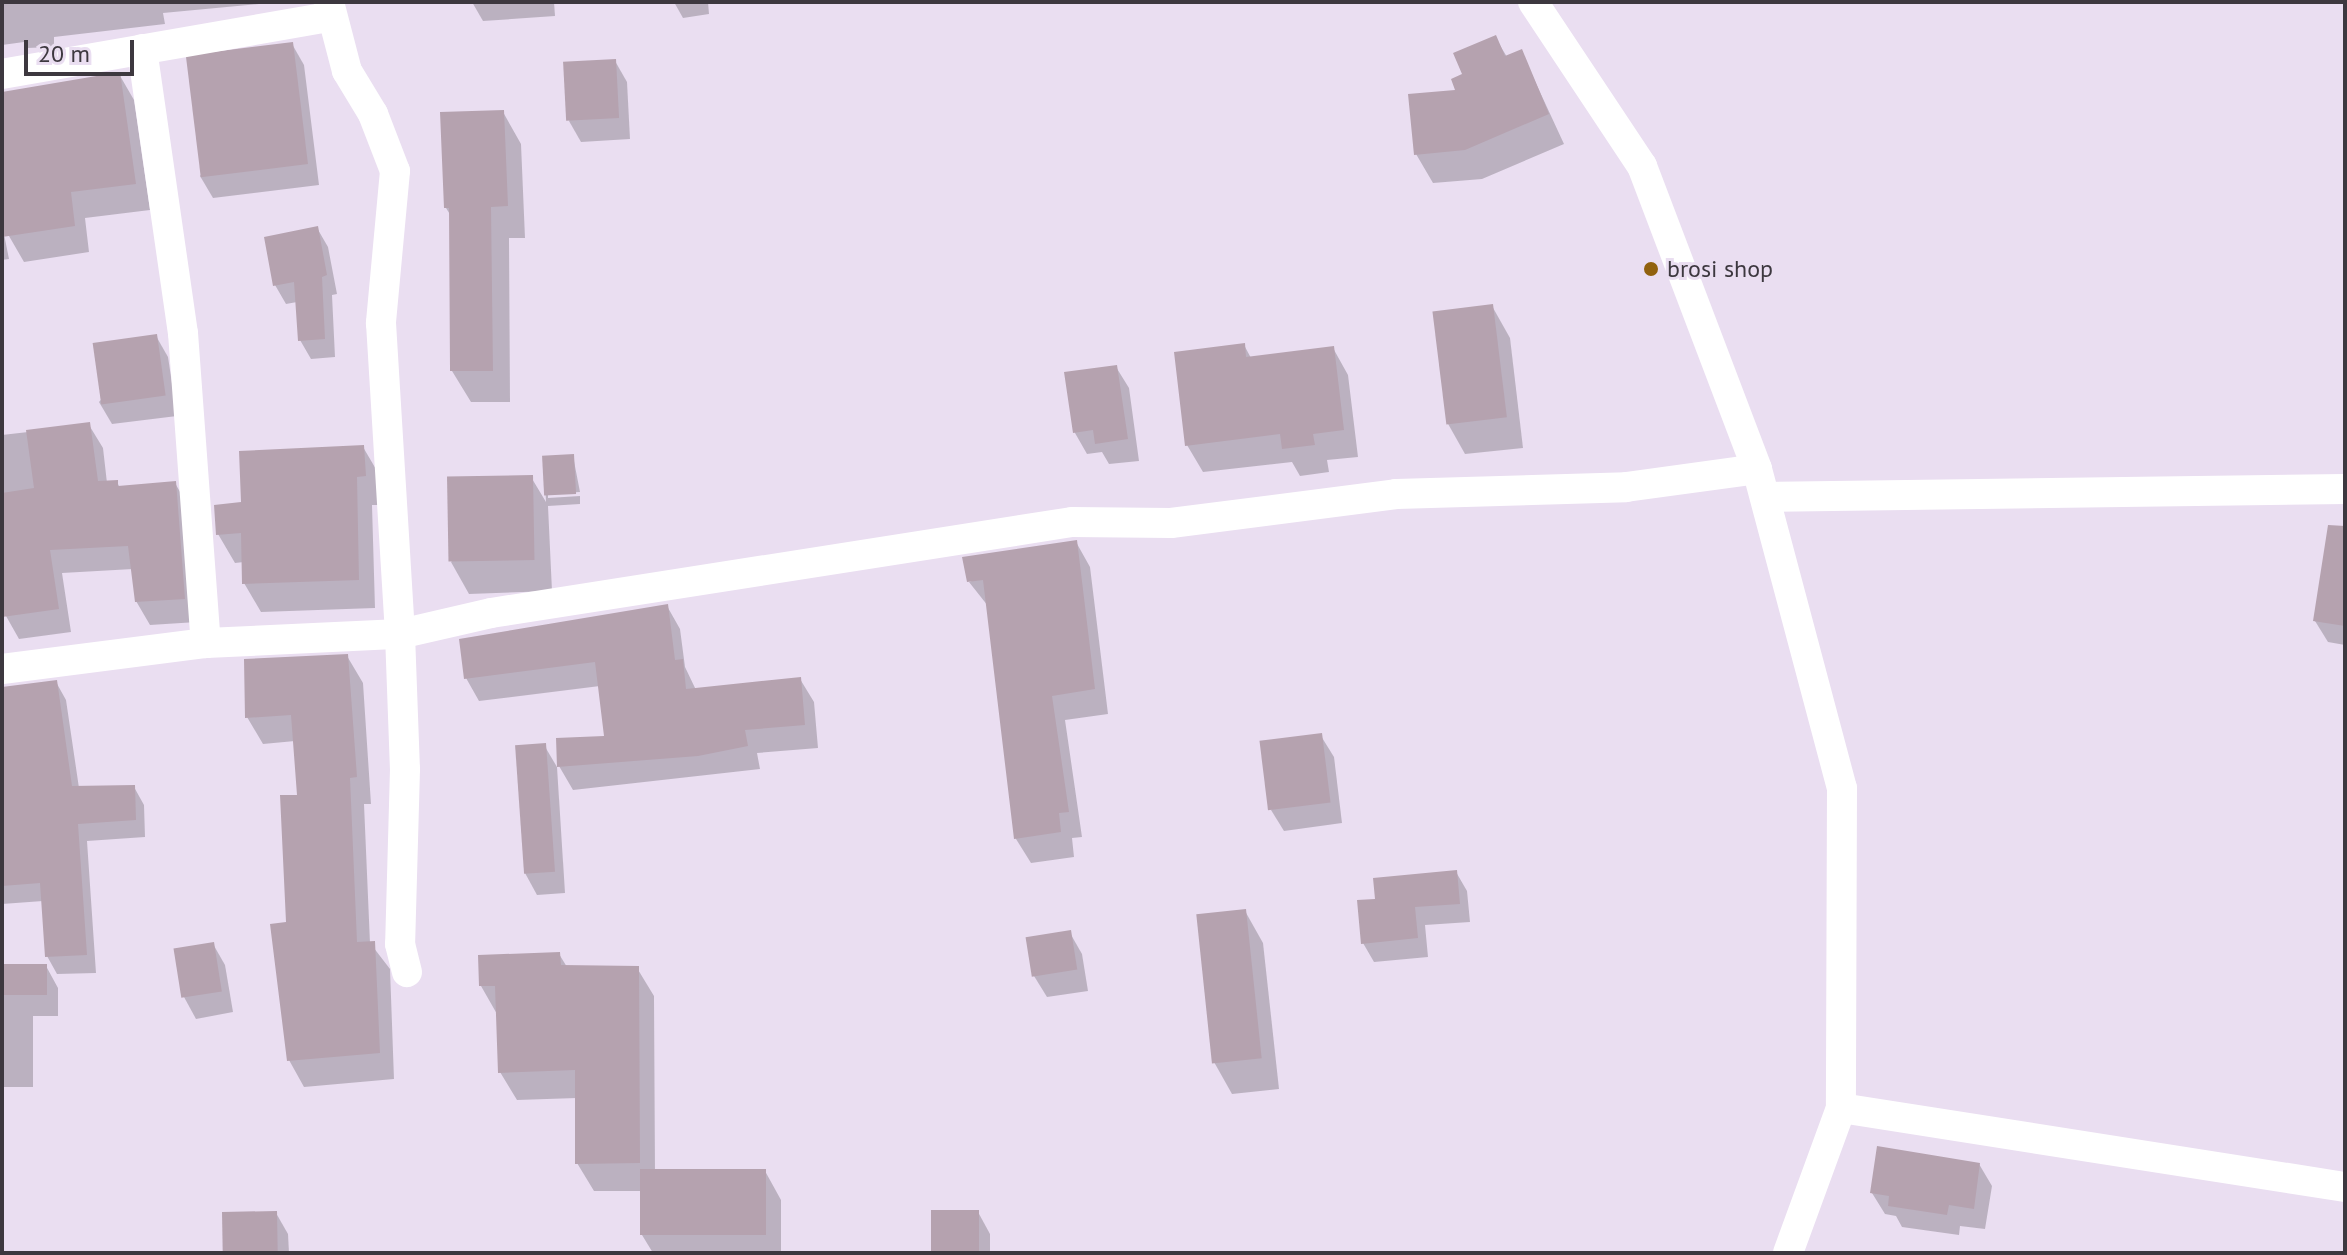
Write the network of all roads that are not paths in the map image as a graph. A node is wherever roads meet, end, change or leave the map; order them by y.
1 (1533, 2) edge
2 (330, 10) edge
3 (142, 49) junction
4 (2, 74) edge
5 (1761, 483) junction
6 (2345, 489) edge
7 (400, 634) junction
8 (206, 643) junction
9 (2, 669) edge
10 (407, 972) dead end
11 (1841, 1108) junction
12 (2345, 1187) edge
13 (1788, 1253) edge

1 - 5 street
2 - 3 street
2 - 7 street
3 - 4 street
3 - 8 street
5 - 6 street
5 - 7 street
5 - 11 street
7 - 8 street
7 - 10 street
8 - 9 street
11 - 12 street
11 - 13 street

